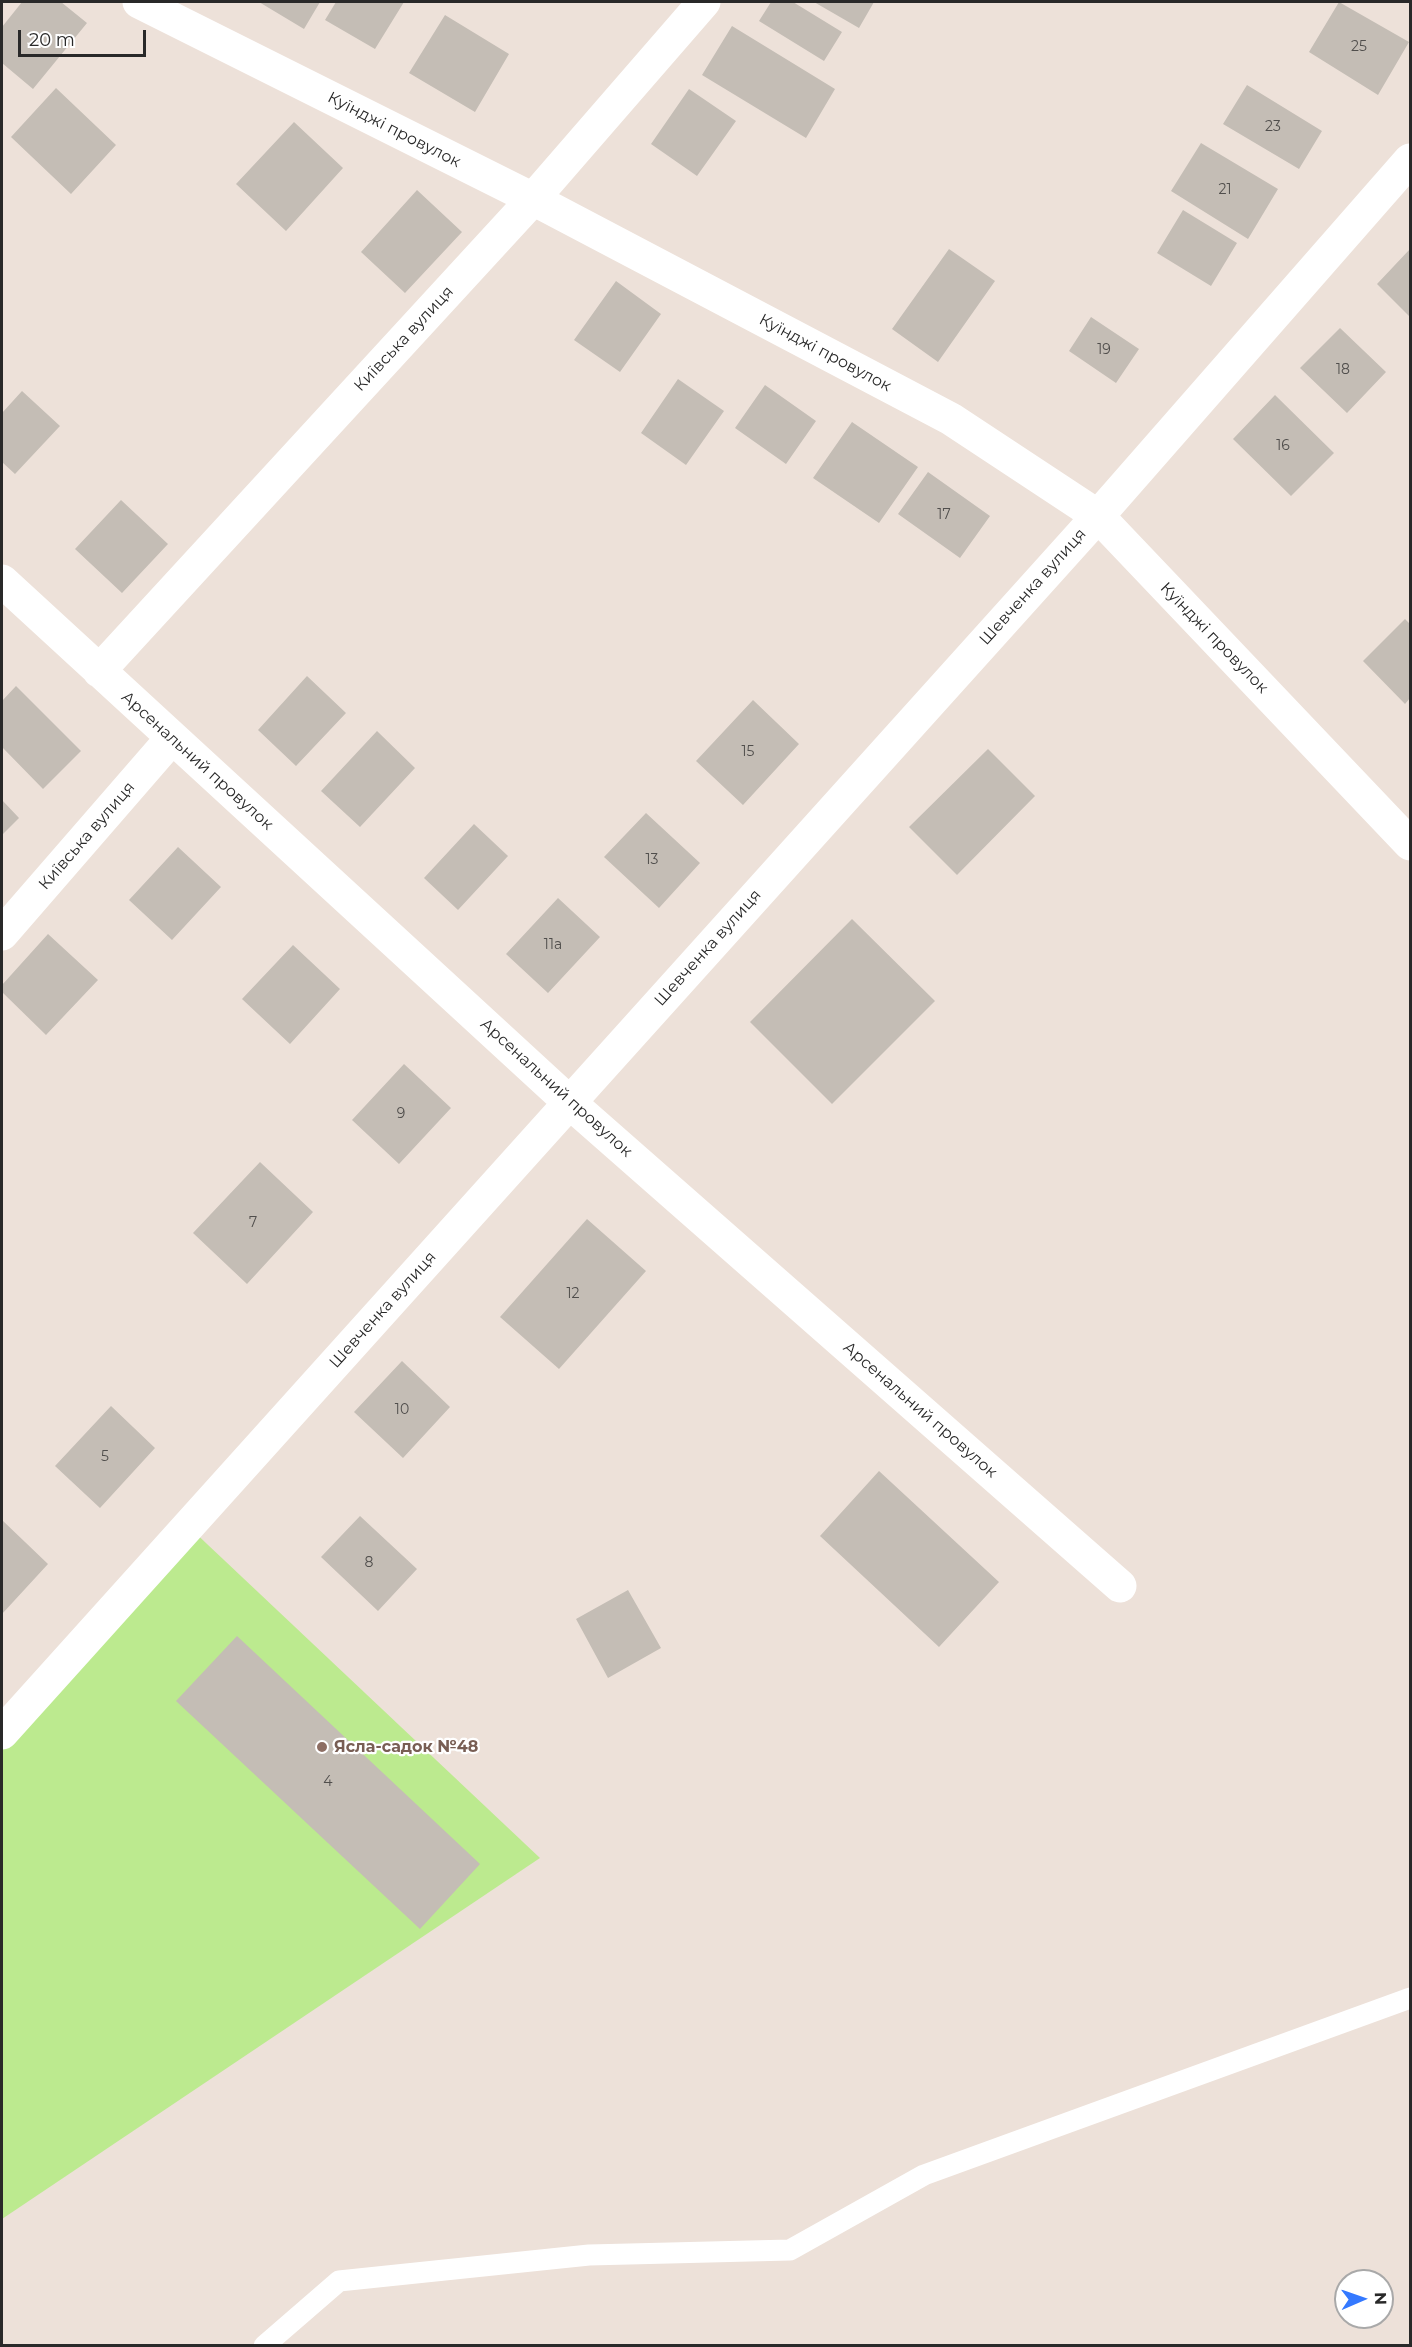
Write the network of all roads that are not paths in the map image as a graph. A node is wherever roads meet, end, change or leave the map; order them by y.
1 (140, 2) edge
2 (704, 2) edge
3 (1410, 160) edge
4 (533, 199) junction
5 (1098, 516) junction
6 (2, 581) edge
7 (99, 671) junction
8 (172, 738) junction
9 (1410, 844) edge
10 (2, 934) edge
11 (569, 1102) junction
12 (1120, 1586) dead end
13 (2, 1733) edge
14 (1410, 1998) edge
15 (264, 2346) edge

1 - 4 street, Куїнджі провулок
2 - 4 street, Київська вулиця
3 - 5 street, Шевченка вулиця
4 - 5 street, Куїнджі провулок
4 - 7 street, Київська вулиця
5 - 9 street, Куїнджі провулок
5 - 11 street, Шевченка вулиця
6 - 7 street, Арсенальний провулок
7 - 8 street, Арсенальний провулок
8 - 10 street, Київська вулиця
8 - 11 street, Арсенальний провулок
11 - 12 street, Арсенальний провулок
11 - 13 street, Шевченка вулиця
14 - 15 lane

